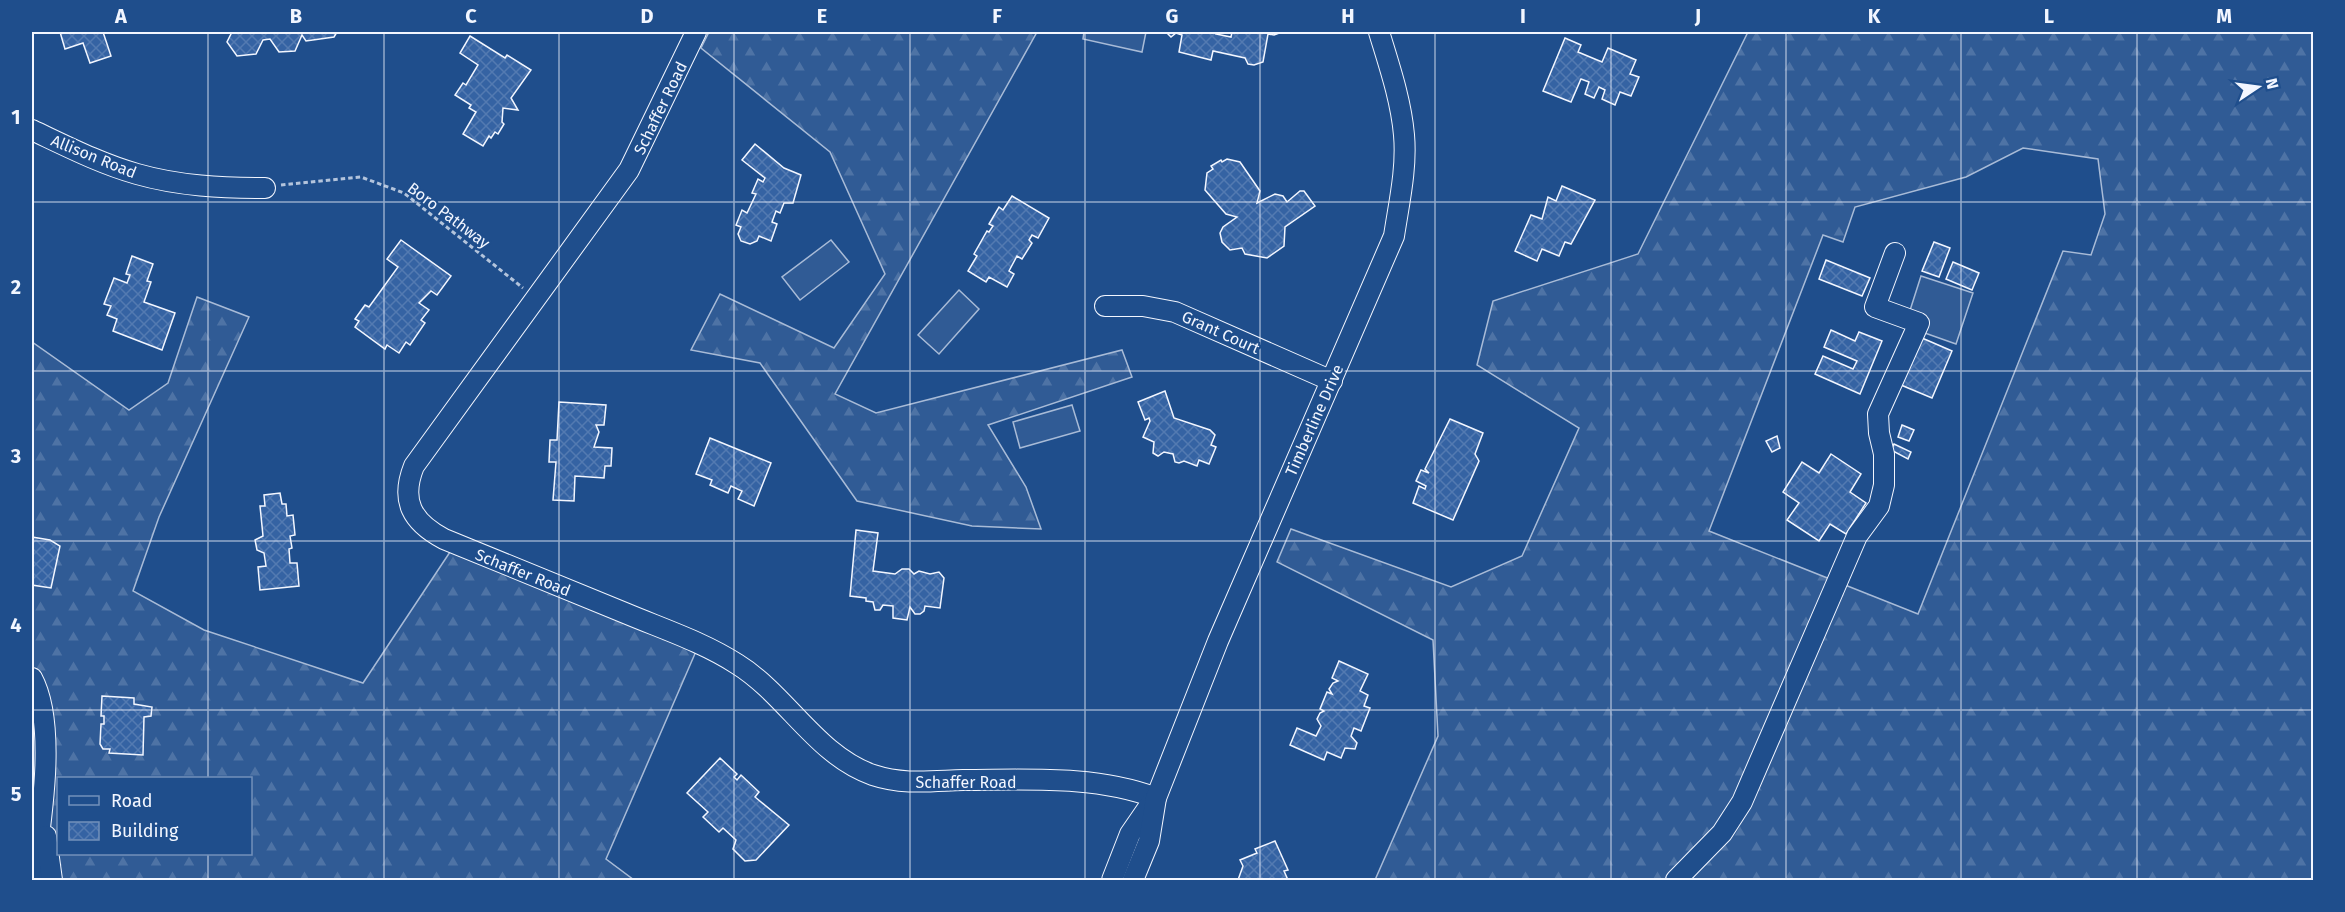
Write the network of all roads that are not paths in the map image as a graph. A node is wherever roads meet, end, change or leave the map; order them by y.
1 (696, 32) edge
2 (1379, 32) edge
3 (32, 130) edge
4 (265, 188) road end
5 (1895, 253) dead end
6 (1105, 306) dead end
7 (1332, 381) junction
8 (32, 678) edge
9 (1156, 798) junction
10 (42, 809) junction
11 (1122, 855) junction
12 (1141, 861) junction
13 (33, 880) edge
14 (52, 880) edge
15 (1112, 880) edge
16 (1133, 880) edge
17 (1676, 880) edge

1 - 9 street, Schaffer Road
2 - 7 street, Timberline Drive
3 - 4 street, Allison Road
5 - 17 street
6 - 7 street, Grant Court
7 - 9 street, Timberline Drive
8 - 10 street
9 - 11 street, Timberline Drive
9 - 12 street, Timberline Drive
10 - 13 street
10 - 14 street
11 - 12 street
11 - 15 street, Timberline Drive
12 - 16 street, Timberline Drive

